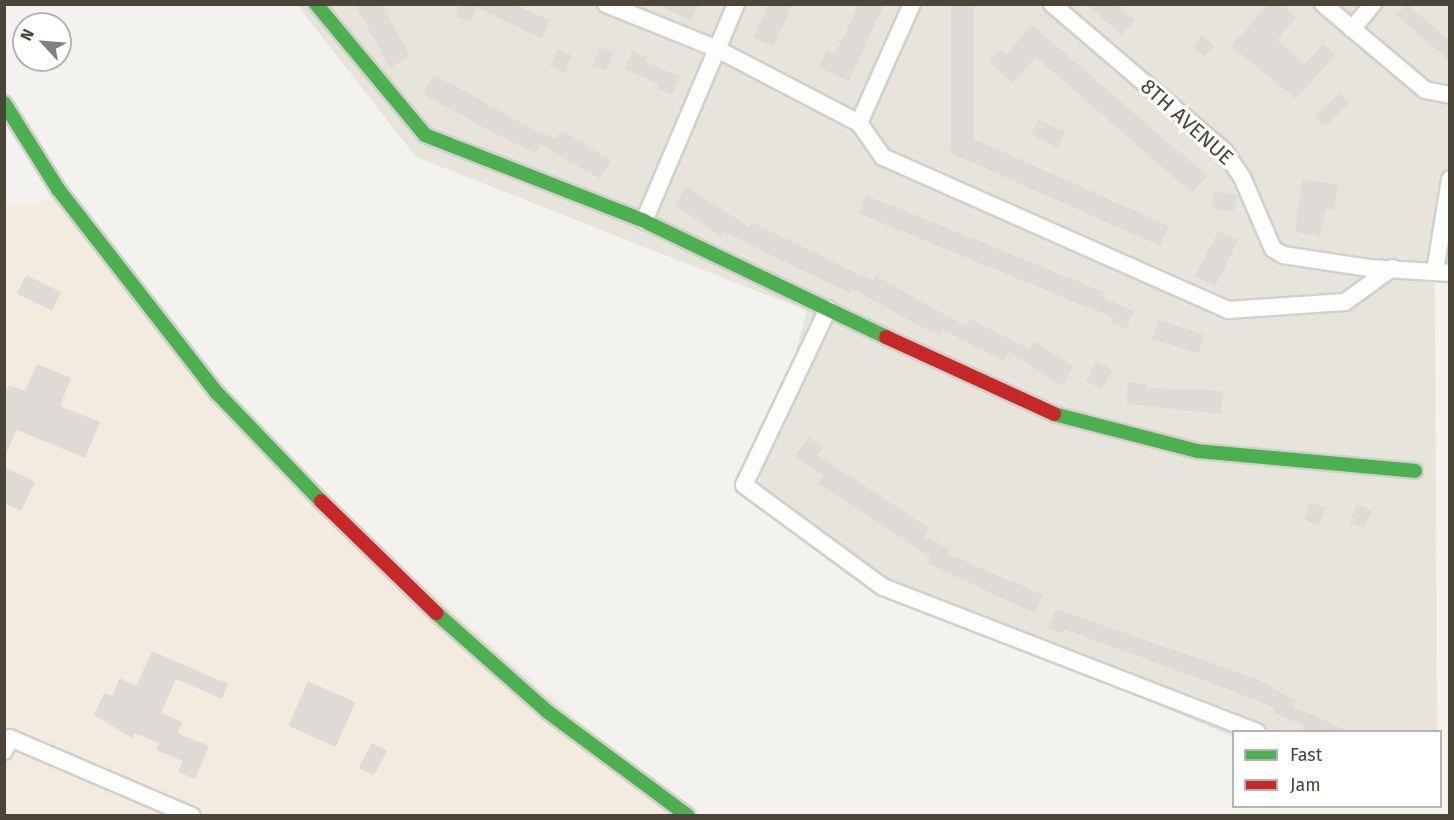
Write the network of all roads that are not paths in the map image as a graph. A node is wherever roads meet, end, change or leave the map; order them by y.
1 (316, 4) edge
2 (606, 4) edge
3 (736, 4) edge
4 (912, 4) edge
5 (1052, 4) edge
6 (1323, 4) edge
7 (1373, 4) edge
8 (1352, 29) junction
9 (715, 48) junction
10 (1449, 94) edge
11 (4, 103) edge
12 (859, 123) junction
13 (1449, 178) edge
14 (644, 221) junction
15 (1392, 268) junction
16 (1442, 272) edge
17 (828, 309) junction
18 (1415, 471) dead end
19 (1252, 730) edge
20 (4, 751) edge
21 (192, 816) edge
22 (688, 816) edge

1 - 14 main road
2 - 9 street
3 - 9 street
4 - 12 street
5 - 15 street, 8TH AVENUE
6 - 8 street
7 - 8 street
8 - 10 street
9 - 12 street
9 - 14 street
11 - 22 main road
12 - 15 street
13 - 16 street
14 - 17 main road
15 - 16 street, 8TH AVENUE
17 - 18 main road
17 - 19 street
20 - 21 street

